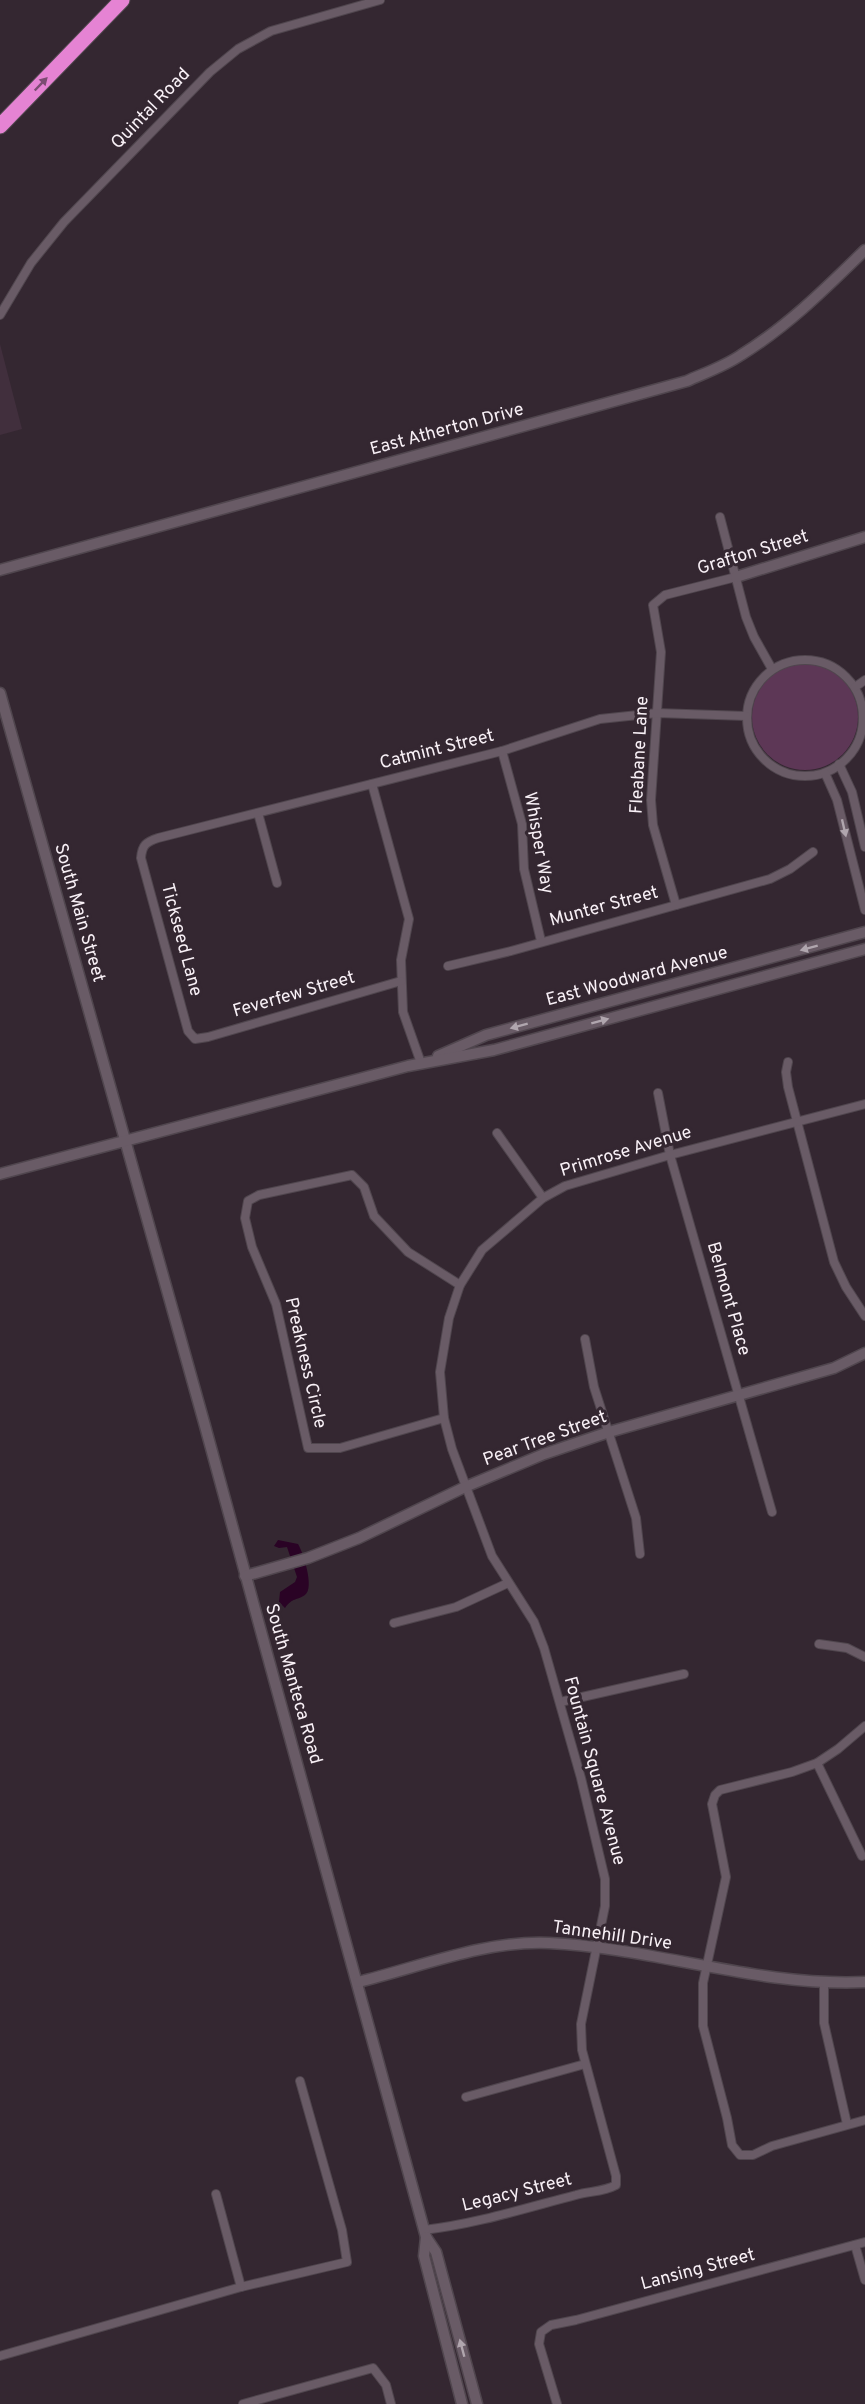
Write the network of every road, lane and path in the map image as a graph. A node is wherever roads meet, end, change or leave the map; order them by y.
1 (122, 0) edge
2 (380, 0) edge
3 (0, 126) edge
4 (865, 250) edge
5 (0, 315) edge
6 (720, 517) dead end
7 (865, 537) edge
8 (0, 570) edge
9 (736, 576) junction
10 (653, 605) joint
11 (772, 669) junction
12 (865, 680) edge
13 (855, 687) junction
14 (0, 693) edge
15 (657, 713) junction
16 (746, 716) junction
17 (502, 751) junction
18 (839, 764) junction
19 (825, 773) junction
20 (372, 784) junction
21 (258, 813) junction
22 (865, 847) edge
23 (142, 848) joint
24 (813, 852) dead end
25 (277, 883) dead end
26 (676, 905) junction
27 (865, 910) edge
28 (865, 932) edge
29 (542, 941) junction
30 (865, 949) edge
31 (448, 966) dead end
32 (401, 981) junction
33 (195, 1039) joint
34 (788, 1062) dead end
35 (421, 1063) junction
36 (658, 1093) dead end
37 (865, 1104) edge
38 (798, 1122) junction
39 (497, 1133) dead end
40 (125, 1142) junction
41 (670, 1155) junction
42 (0, 1174) edge
43 (543, 1198) junction
44 (460, 1285) junction
45 (865, 1316) edge
46 (585, 1339) dead end
47 (865, 1353) edge
48 (738, 1395) junction
49 (444, 1418) junction
50 (609, 1432) junction
51 (465, 1487) junction
52 (772, 1512) dead end
53 (640, 1554) dead end
54 (245, 1576) junction
55 (508, 1583) junction
56 (394, 1623) dead end
57 (819, 1644) dead end
58 (865, 1656) edge
59 (684, 1674) dead end
60 (560, 1702) junction
61 (865, 1726) edge
62 (818, 1762) junction
63 (862, 1856) dead end
64 (595, 1948) junction
65 (707, 1967) junction
66 (358, 1982) junction
67 (865, 1982) edge
68 (824, 1983) junction
69 (585, 2064) junction
70 (300, 2081) dead end
71 (466, 2097) dead end
72 (865, 2120) edge
73 (847, 2124) junction
74 (616, 2185) joint
75 (216, 2194) dead end
76 (425, 2233) junction
77 (865, 2242) edge
78 (855, 2245) junction
79 (865, 2280) edge
80 (241, 2287) junction
81 (0, 2356) edge
82 (243, 2404) edge
83 (391, 2404) edge
84 (462, 2404) edge
85 (477, 2404) edge
86 (557, 2404) edge

3 -> 1 highway
2 - 5 street, Quintal Road
4 - 8 street, East Atherton Drive
6 - 9 street
7 - 9 street, Grafton Street
9 - 10 street, Grafton Street
9 - 11 street
10 - 15 street, Fleabane Lane
11 - 13 street
11 - 16 street
12 - 13 street
13 - 18 street
14 - 40 street, South Main Street
15 - 16 street, Catmint Street
15 - 17 street, Catmint Street
15 - 26 street, Fleabane Lane
16 - 19 street
17 - 20 street, Catmint Street
17 - 29 street, Whisper Way
18 - 19 street
18 - 22 street
19 -> 27 street
20 - 21 street, Catmint Street
20 - 32 street
21 - 23 street, Catmint Street
21 - 25 street
23 - 33 street, Tickseed Lane
24 - 26 street, Munter Street
26 - 29 street, Munter Street
28 -> 35 street, East Woodward Avenue
29 - 31 street, Munter Street
35 -> 30 street, East Woodward Avenue
32 - 33 street, Feverfew Street
32 - 35 street
34 - 38 street
35 - 40 street, East Woodward Avenue
36 - 41 street, Belmont Place
37 - 38 street, Primrose Avenue
38 - 41 street, Primrose Avenue
38 - 45 street
39 - 43 street
40 - 42 street, East Woodward Avenue
40 - 54 street, South Manteca Road
41 - 43 street, Primrose Avenue
41 - 48 street, Belmont Place
43 - 44 street, Primrose Avenue
44 - 49 street, Primrose Avenue
44 - 49 street, Preakness Circle
46 - 50 street
47 - 48 street, Pear Tree Street
48 - 50 street, Pear Tree Street
48 - 52 street, Belmont Place
49 - 51 street, Primrose Avenue
50 - 51 street, Pear Tree Street
50 - 53 street
51 - 54 street, Pear Tree Street
51 - 55 street, Fountain Square Avenue
54 - 66 street, South Manteca Road
55 - 56 street
55 - 60 street, Fountain Square Avenue
57 - 58 street
59 - 60 street
60 - 64 street, Fountain Square Avenue
61 - 62 street
62 - 63 street
62 - 65 street
64 - 65 street, Tannehill Drive
64 - 66 street, Tannehill Drive
64 - 69 street, Fountain Square Avenue
65 - 68 street, Tannehill Drive
65 - 73 street
66 - 76 street, South Manteca Road
67 - 68 street, Tannehill Drive
68 - 73 street
69 - 71 street
69 - 74 street, Fountain Square Avenue
70 - 80 street
72 - 73 street
74 - 76 street, Legacy Street
75 - 80 street
76 - 84 street, South Manteca Road
85 -> 76 street, South Manteca Road
77 - 78 street, Lansing Street
78 - 79 street
78 - 86 street, Lansing Street
80 - 81 street
82 - 83 street

